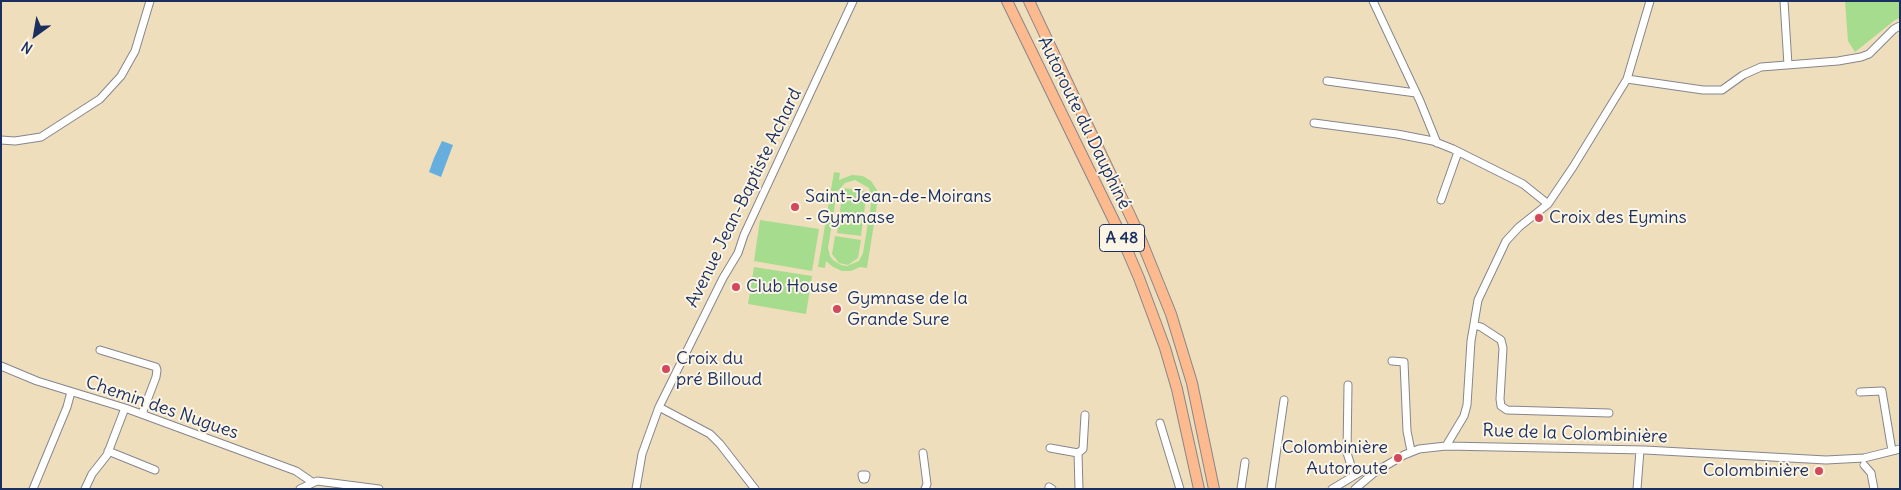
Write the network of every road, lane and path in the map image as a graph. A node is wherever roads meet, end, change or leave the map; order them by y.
1 (150, 1) edge
2 (853, 1) edge
3 (1007, 1) edge
4 (1029, 1) edge
5 (1373, 1) edge
6 (1650, 1) edge
7 (1784, 1) edge
8 (1900, 26) edge
9 (1788, 65) junction
10 (1627, 79) junction
11 (1327, 81) dead end
12 (1416, 93) junction
13 (1314, 123) dead end
14 (1, 140) edge
15 (1437, 143) junction
16 (1458, 152) junction
17 (1441, 200) dead end
18 (1548, 204) junction
19 (1474, 326) junction
20 (100, 350) dead end
21 (1392, 362) dead end
22 (1, 366) edge
23 (1348, 385) dead end
24 (71, 392) junction
25 (1860, 392) dead end
26 (1284, 400) dead end
27 (659, 407) junction
28 (125, 408) junction
29 (1609, 413) dead end
30 (142, 414) junction
31 (1085, 415) dead end
32 (1160, 423) dead end
33 (1446, 446) junction
34 (1050, 448) dead end
35 (1900, 449) edge
36 (1640, 450) junction
37 (108, 451) junction
38 (1892, 451) junction
39 (1412, 452) junction
40 (924, 453) dead end
41 (1078, 453) junction
42 (1244, 462) dead end
43 (1864, 462) junction
44 (155, 470) dead end
45 (1375, 472) junction
46 (1354, 475) junction
47 (864, 479) dead end
48 (311, 485) edge
49 (33, 489) edge
50 (85, 489) edge
51 (300, 489) edge
52 (379, 489) edge
53 (636, 489) edge
54 (755, 489) edge
55 (865, 489) edge
56 (925, 489) edge
57 (1079, 489) edge
58 (1180, 489) edge
59 (1199, 489) edge
60 (1214, 489) edge
61 (1241, 489) edge
62 (1271, 489) edge
63 (1332, 489) edge
64 (1356, 489) edge
65 (1637, 489) edge
66 (1874, 489) edge

1 - 14 street
2 - 27 street, Avenue Jean-Baptiste Achard
3 - 59 highway, Autoroute du Dauphiné / A 48
4 - 60 highway, Autoroute du Dauphiné / A 48
5 - 12 street
6 - 10 street
7 - 9 street
8 - 9 street
9 - 10 street
10 - 18 street
11 - 12 street
12 - 15 street
13 - 15 street
15 - 16 street
16 - 17 street
16 - 18 street
18 - 19 street
19 - 29 street
19 - 33 street
20 - 30 street
21 - 39 street
22 - 24 street, Chemin des Nugues
23 - 46 street
24 - 28 street, Chemin des Nugues
24 - 49 street
25 - 38 street
26 - 62 street
27 - 53 street, Avenue Jean-Baptiste Achard
27 - 54 street
28 - 30 street, Chemin des Nugues
28 - 37 street
30 - 48 street, Chemin des Nugues
31 - 41 street
32 - 58 street
33 - 36 street, Rue de la Colombinière
33 - 39 street, Rue de la Colombinière
34 - 41 street
35 - 38 street, Rue de la Colombinière
36 - 43 street, Rue de la Colombinière
36 - 65 street
37 - 44 street
37 - 50 street
38 - 43 street, Rue de la Colombinière
39 - 45 street, Rue de la Colombinière
40 - 56 street
41 - 57 street
42 - 61 street
43 - 66 street
45 - 46 street
45 - 64 street, Rue de la Colombinière
46 - 63 street
47 - 55 street
48 - 51 street
48 - 52 street

